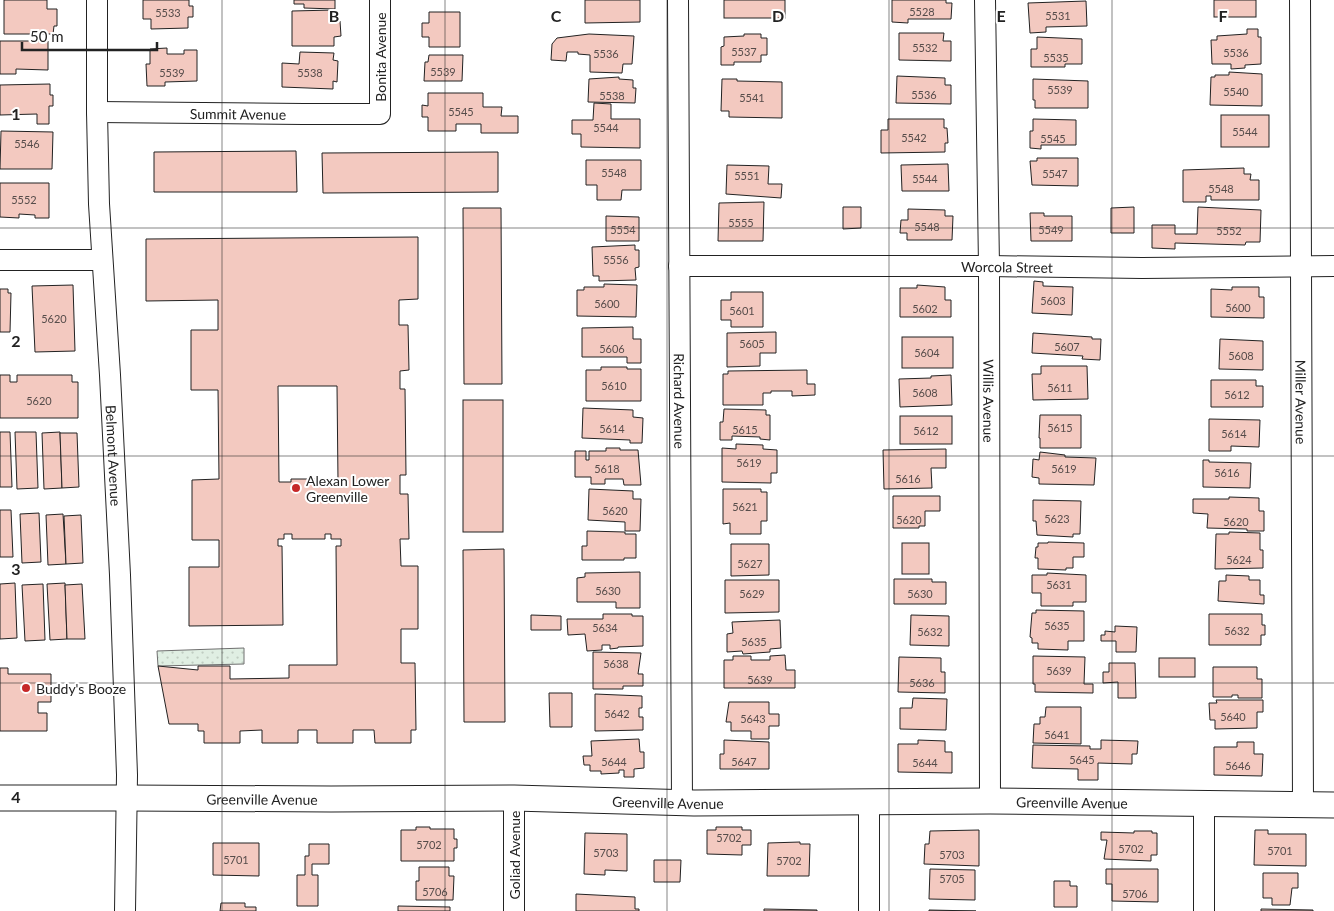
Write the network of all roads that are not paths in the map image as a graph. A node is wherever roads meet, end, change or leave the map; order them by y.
1 (97, 0) edge
2 (380, 0) edge
3 (678, 0) edge
4 (986, 0) edge
5 (1300, 0) edge
6 (97, 112) junction
7 (380, 114) joint
8 (0, 260) edge
9 (102, 260) junction
10 (679, 266) junction
11 (989, 266) junction
12 (1301, 266) junction
13 (1334, 266) edge
14 (0, 798) edge
15 (126, 798) junction
16 (514, 798) junction
17 (682, 802) junction
18 (869, 802) junction
19 (990, 802) junction
20 (1204, 804) junction
21 (1303, 804) junction
22 (1334, 805) edge
23 (125, 911) edge
24 (514, 911) edge
25 (869, 911) edge
26 (1204, 911) edge

1 - 6 street, Belmont Avenue
2 - 7 street, Bonita Avenue
3 - 10 street, Richard Avenue
4 - 11 street, Willis Avenue
5 - 12 street, Miller Avenue
6 - 7 street, Summit Avenue
6 - 9 street, Belmont Avenue
8 - 9 street
9 - 15 street, Belmont Avenue
10 - 11 street, Worcola Street
10 - 17 street, Richard Avenue
11 - 12 street, Worcola Street
11 - 19 street, Willis Avenue
12 - 13 street, Worcola Street
12 - 21 street, Miller Avenue
14 - 15 main road, Greenville Avenue
15 - 16 main road, Greenville Avenue
15 - 23 street, Belmont Avenue
16 - 17 main road, Greenville Avenue
16 - 24 street, Goliad Avenue
17 - 18 main road, Greenville Avenue
18 - 19 main road, Greenville Avenue
18 - 25 street
19 - 20 main road, Greenville Avenue
20 - 21 main road, Greenville Avenue
20 - 26 street
21 - 22 main road, Greenville Avenue

